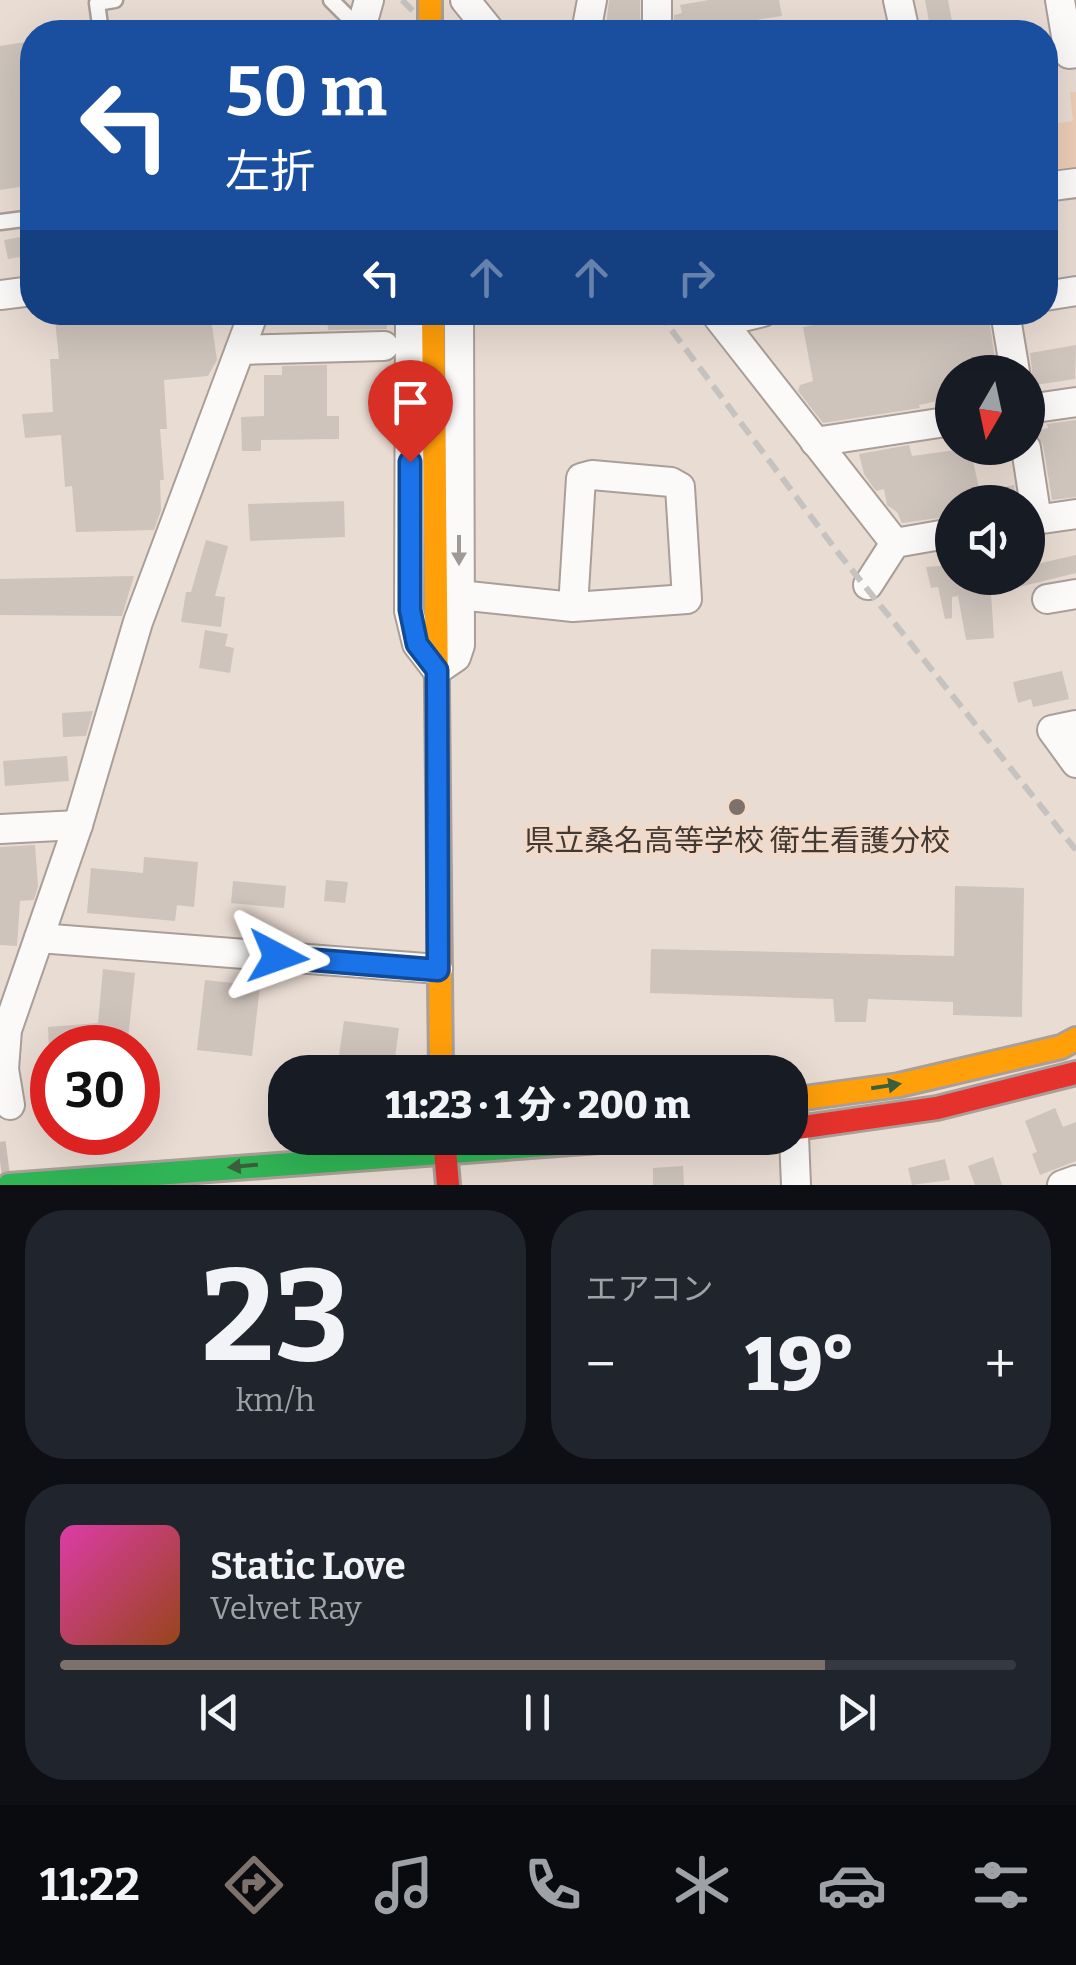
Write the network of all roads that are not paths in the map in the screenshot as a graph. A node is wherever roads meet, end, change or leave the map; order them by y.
1 (115, 0) edge
2 (332, 0) edge
3 (465, 0) edge
4 (1060, 0) edge
5 (99, 20) edge
6 (350, 20) edge
7 (481, 20) edge
8 (1076, 53) edge
9 (249, 325) edge
10 (410, 325) edge
11 (433, 325) edge
12 (459, 325) edge
13 (724, 325) edge
14 (1008, 325) edge
15 (384, 346) dead end
16 (240, 350) junction
17 (1012, 355) edge
18 (1076, 402) edge
19 (1045, 407) edge
20 (935, 424) edge
21 (815, 442) junction
22 (1076, 514) edge
23 (1045, 518) edge
24 (935, 537) edge
25 (895, 543) junction
26 (868, 586) dead end
27 (1076, 594) edge
28 (460, 595) junction
29 (1047, 598) dead end
30 (573, 607) junction
31 (437, 670) junction
32 (1076, 726) edge
33 (1076, 764) edge
34 (78, 825) junction
35 (0, 829) edge
36 (40, 938) junction
37 (438, 970) junction
38 (1076, 1039) edge
39 (440, 1055) edge
40 (1, 1063) edge
41 (1076, 1073) edge
42 (10, 1105) dead end
43 (808, 1110) edge
44 (808, 1113) edge
45 (320, 1155) edge
46 (445, 1155) edge
47 (794, 1155) edge
48 (1076, 1180) edge
49 (9, 1185) edge
50 (448, 1185) edge
51 (796, 1185) edge
52 (1062, 1185) edge

1 - 5 lane
2 - 6 lane
3 - 7 street
4 - 8 street
9 - 16 street
10 - 31 street
11 - 31 main road
12 -> 28 street
13 - 21 street
14 - 17 street
15 - 16 street
16 - 34 street
18 - 19 street
20 - 21 street
21 - 25 street
22 - 23 street
24 - 25 street
25 - 26 street
27 - 29 street
28 - 30 street
28 - 31 street
30 - 30 street
31 - 37 main road
32 - 33 street
34 - 35 street
34 - 36 street
36 - 37 street
36 - 40 street
37 - 39 main road
43 -> 38 main road
40 - 42 street
41 - 44 main road
45 -> 49 main road
46 - 50 main road
47 - 51 street
48 - 52 street

